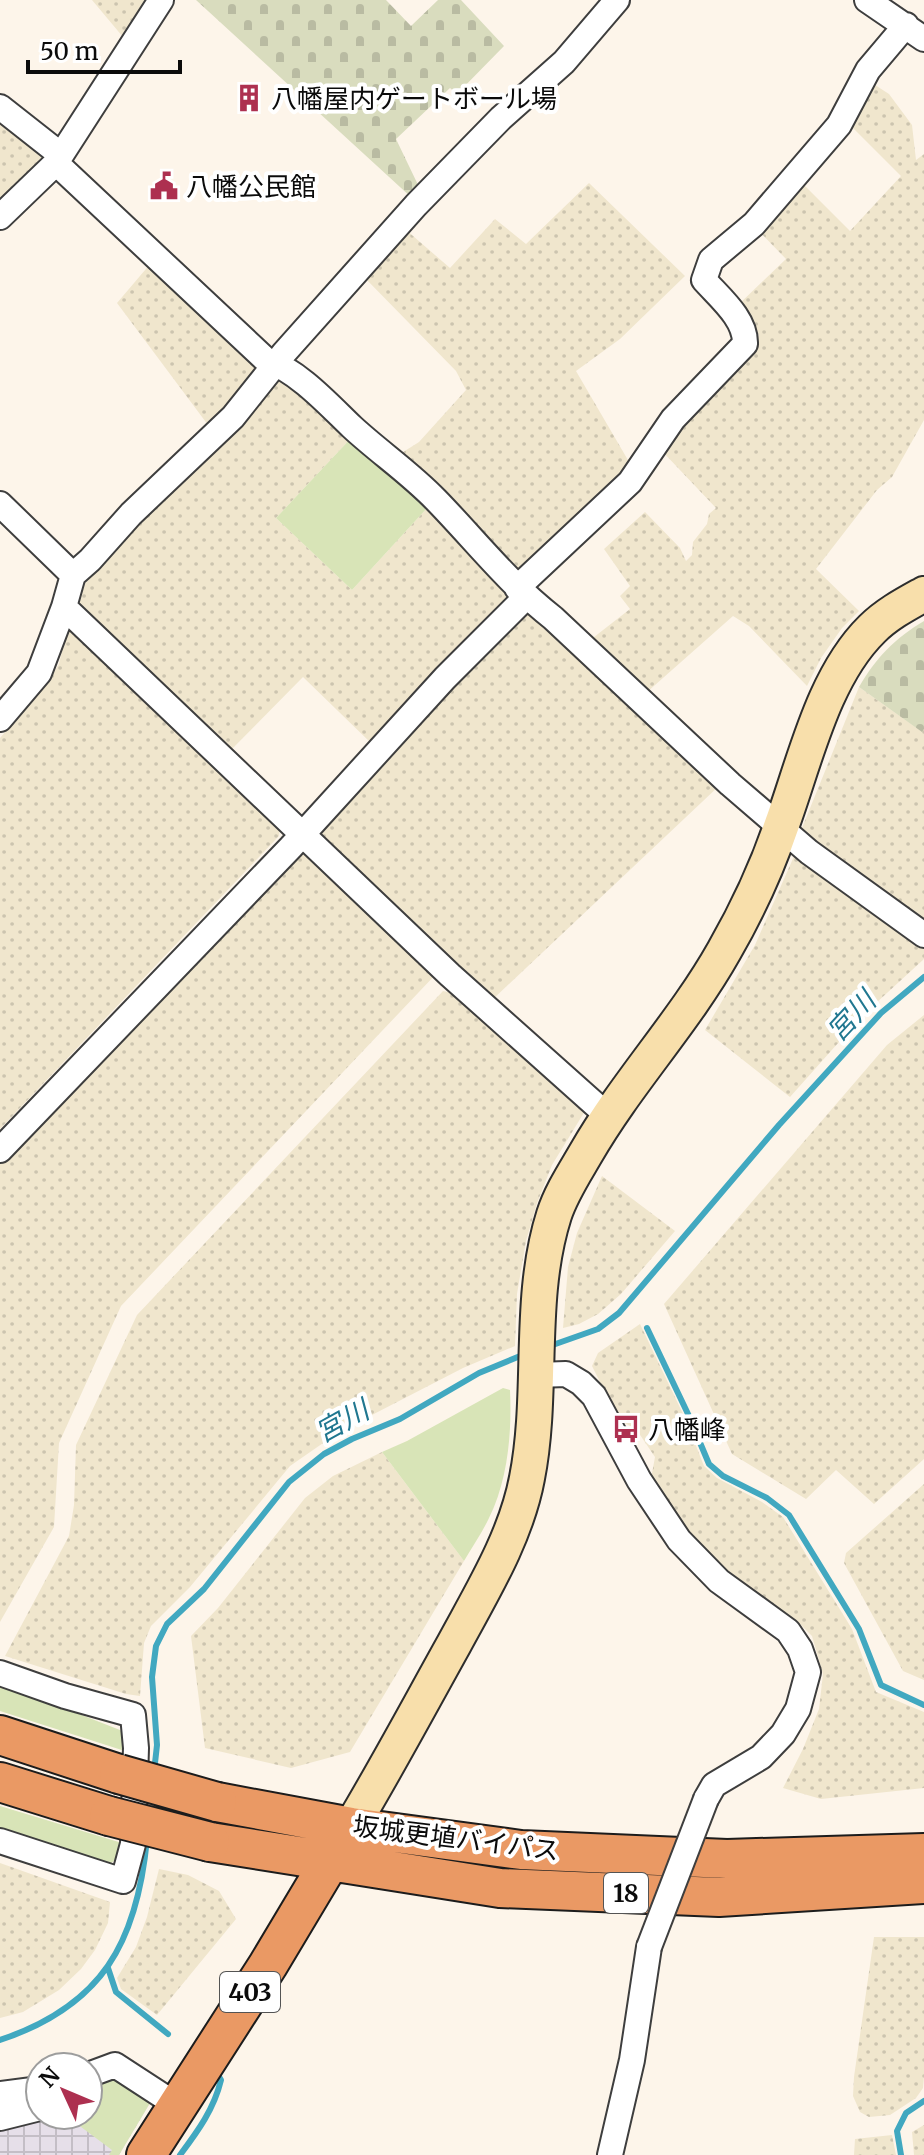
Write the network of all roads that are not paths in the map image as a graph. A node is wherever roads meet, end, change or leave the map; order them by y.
1 (161, 0) edge
2 (617, 0) edge
3 (867, 0) edge
4 (915, 32) edge
5 (0, 107) edge
6 (58, 159) junction
7 (0, 217) edge
8 (276, 363) junction
9 (0, 504) edge
10 (73, 575) junction
11 (521, 593) junction
12 (924, 594) edge
13 (64, 607) junction
14 (0, 719) edge
15 (781, 829) junction
16 (302, 834) junction
17 (924, 935) edge
18 (608, 1116) junction
19 (0, 1150) edge
20 (537, 1358) junction
21 (0, 1673) edge
22 (0, 1735) edge
23 (0, 1782) edge
24 (351, 1827) junction
25 (0, 1841) edge
26 (924, 1853) edge
27 (330, 1862) junction
28 (924, 1884) edge
29 (104, 2069) edge
30 (24, 2091) edge
31 (0, 2094) edge
32 (178, 2106) junction
33 (24, 2112) edge
34 (0, 2118) edge
35 (146, 2155) edge
36 (610, 2155) edge

1 - 6 street
2 - 8 street
3 - 4 street
4 - 11 street
5 - 6 street
6 - 7 street
6 - 8 street
8 - 10 street
8 - 11 street
9 - 10 street
10 - 13 street
11 - 15 street
11 - 16 street
12 - 15 main road
13 - 14 street
13 - 16 street
15 - 17 street
15 - 18 main road
16 - 18 street
16 - 19 street
18 - 20 main road
20 - 24 main road
20 - 36 street, bridge
21 - 25 street
22 - 24 highway, 坂城更埴バイパス / 18, bridge
23 - 27 highway, 坂城更埴バイパス / 18, bridge
24 - 26 highway, 坂城更埴バイパス / 18
24 - 27 highway, 403
27 - 28 highway, 坂城更埴バイパス / 18
27 - 32 highway, 403
29 - 32 street
30 - 31 street
32 - 35 highway, 403
33 - 34 street

